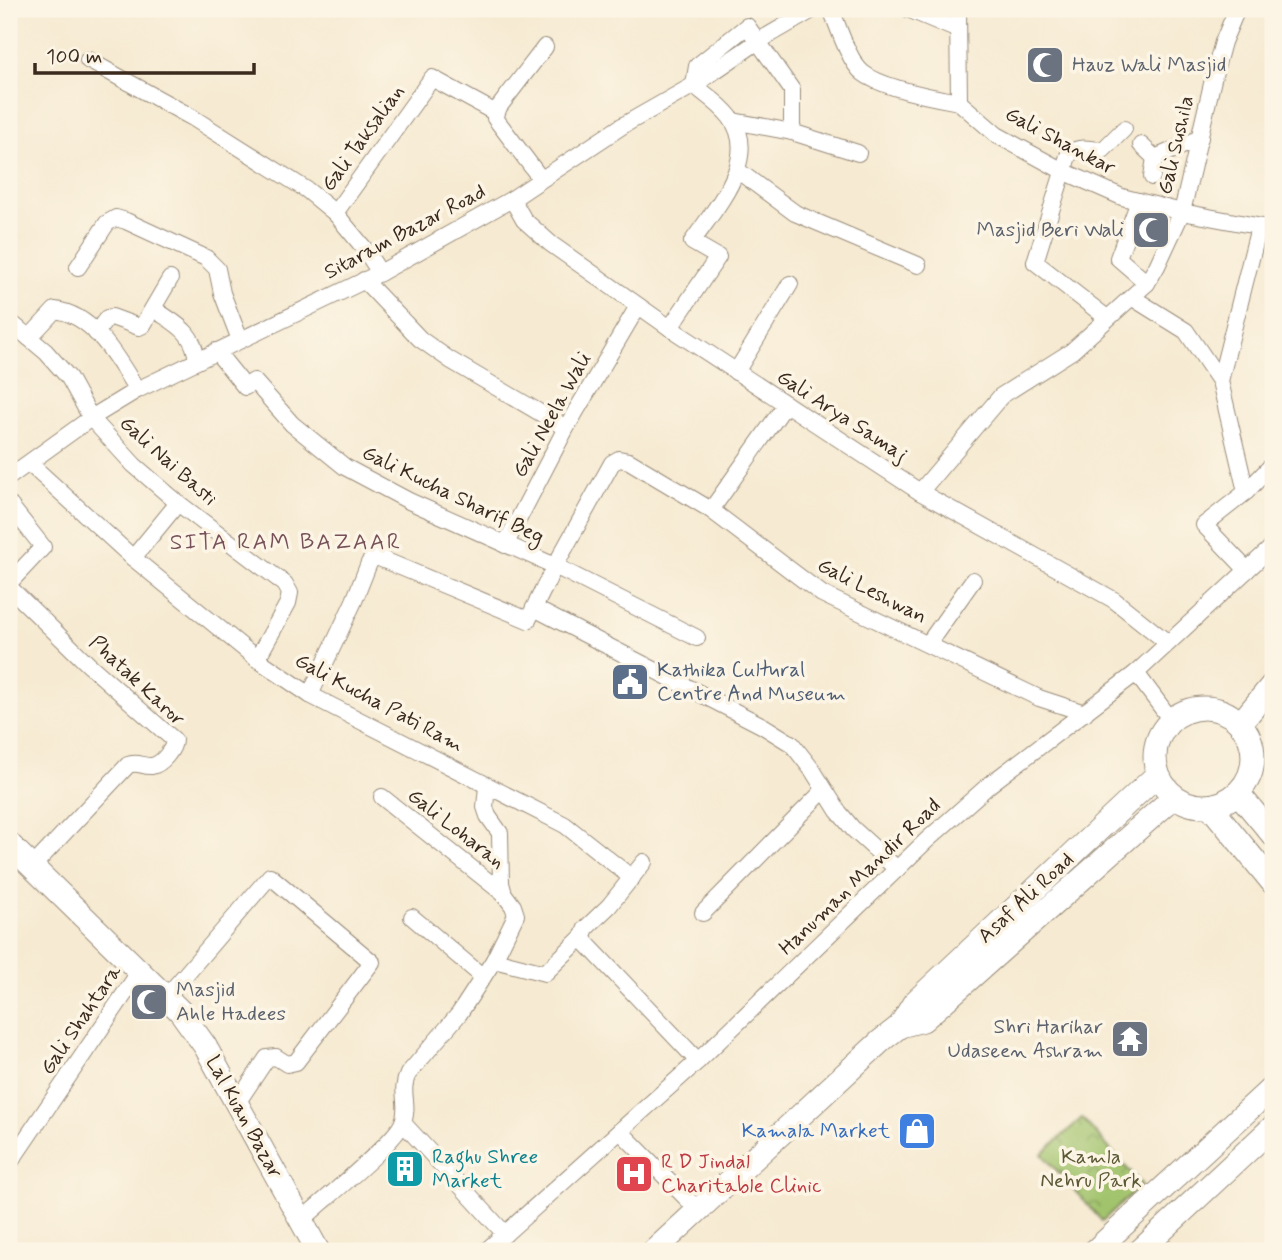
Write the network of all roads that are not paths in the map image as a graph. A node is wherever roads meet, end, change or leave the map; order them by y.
1 (814, 9) edge
2 (831, 9) edge
3 (908, 9) edge
4 (958, 9) edge
5 (1237, 9) edge
6 (958, 30) junction
7 (757, 42) junction
8 (545, 47) dead end
9 (88, 60) dead end
10 (694, 85) junction
11 (959, 102) junction
12 (496, 113) junction
13 (733, 121) junction
14 (1124, 129) dead end
15 (792, 132) junction
16 (1200, 138) junction
17 (1141, 145) dead end
18 (858, 153) dead end
19 (1155, 158) junction
20 (737, 170) junction
21 (1063, 171) junction
22 (1152, 177) dead end
23 (541, 179) junction
24 (512, 199) junction
25 (1139, 201) junction
26 (1182, 212) junction
27 (335, 214) junction
28 (1266, 228) edge
29 (918, 265) dead end
30 (78, 267) dead end
31 (380, 273) junction
32 (170, 279) dead end
33 (364, 281) junction
34 (1147, 283) junction
35 (790, 284) dead end
36 (1133, 298) junction
37 (638, 306) junction
38 (154, 309) junction
39 (1107, 318) junction
40 (9, 321) edge
41 (670, 328) junction
42 (96, 333) junction
43 (29, 338) junction
44 (240, 340) junction
45 (216, 351) junction
46 (197, 361) junction
47 (736, 372) junction
48 (1220, 381) junction
49 (137, 390) junction
50 (786, 404) junction
51 (91, 418) junction
52 (566, 428) junction
53 (619, 459) joint
54 (30, 464) junction
55 (1273, 464) edge
56 (9, 477) edge
57 (920, 492) junction
58 (1246, 492) junction
59 (178, 503) junction
60 (9, 504) edge
61 (711, 510) junction
62 (505, 545) junction
63 (1273, 546) edge
64 (133, 558) junction
65 (555, 566) junction
66 (1247, 570) junction
67 (973, 580) dead end
68 (531, 614) junction
69 (697, 638) dead end
70 (1168, 643) junction
71 (928, 644) junction
72 (257, 659) junction
73 (1136, 673) junction
74 (1273, 684) edge
75 (310, 695) junction
76 (1273, 706) edge
77 (1085, 713) junction
78 (1171, 720) junction
79 (1245, 730) junction
80 (1157, 774) junction
81 (487, 786) junction
82 (824, 790) junction
83 (1238, 793) junction
84 (382, 797) dead end
85 (1174, 797) junction
86 (1210, 806) junction
87 (1273, 835) edge
88 (9, 845) edge
89 (644, 862) dead end
90 (32, 867) junction
91 (897, 869) junction
92 (632, 878) junction
93 (1273, 883) edge
94 (504, 894) junction
95 (703, 913) dead end
96 (412, 917) dead end
97 (583, 936) junction
98 (494, 960) junction
99 (140, 971) junction
100 (483, 977) junction
101 (167, 996) junction
102 (900, 1026) junction
103 (698, 1061) junction
104 (1273, 1087) edge
105 (237, 1103) junction
106 (403, 1123) junction
107 (1273, 1127) edge
108 (620, 1131) junction
109 (9, 1164) edge
110 (698, 1210) junction
111 (301, 1221) junction
112 (505, 1234) junction
113 (318, 1251) edge
114 (486, 1251) edge
115 (654, 1251) edge
116 (1095, 1251) edge
117 (1140, 1251) edge

1 - 7 street, Sitaram Bazar Road
2 - 11 street
3 - 6 street
4 - 6 street
5 - 16 street, Gali Sushila
6 - 11 street
7 - 10 street, Sitaram Bazar Road
7 - 15 street
8 - 12 street
9 - 27 street
10 - 13 street
10 - 23 street, Sitaram Bazar Road
11 - 21 street, Gali Shankar
12 - 23 street
12 - 27 street, Gali Taksalian
13 - 15 street
13 - 20 street
14 - 21 street
15 - 18 street
16 - 19 street
16 - 26 street, Gali Sushila
17 - 19 street
19 - 22 street
20 - 29 street
20 - 41 street
21 - 25 street, Gali Shankar
21 - 39 street
23 - 24 street, Sitaram Bazar Road
24 - 31 street, Sitaram Bazar Road
24 - 37 street, Gali Arya Samaj
25 - 26 street, Gali Shankar
25 - 34 street
26 - 28 street, Gali Shankar
26 - 34 street, Gali Sushila
27 - 31 street
28 - 48 street
30 - 44 street
31 - 33 street, Sitaram Bazar Road
32 - 38 street
33 - 44 street, Sitaram Bazar Road
33 - 52 street
34 - 36 street, Gali Sushila
35 - 47 street
36 - 39 street, Gali Sushila
36 - 48 street
37 - 41 street, Gali Arya Samaj
37 - 52 street, Gali Neela Wali
38 - 42 street
38 - 46 street
39 - 57 street, Gali Sushila
40 - 43 street, Gali Nai Basti
41 - 47 street, Gali Arya Samaj
42 - 43 street
42 - 49 street
43 - 51 street, Gali Nai Basti
44 - 45 street, Sitaram Bazar Road
45 - 46 street, Sitaram Bazar Road
45 - 62 street, Gali Kucha Sharif Beg
46 - 49 street, Sitaram Bazar Road
47 - 50 street, Gali Arya Samaj
48 - 58 street
49 - 51 street, Sitaram Bazar Road
50 - 57 street, Gali Arya Samaj
50 - 61 street
51 - 54 street, Sitaram Bazar Road
51 - 59 street, Gali Nai Basti
52 - 62 street, Gali Neela Wali
53 - 61 street, Gali Leshwan
53 - 65 street, Gali Kucha Sharif Beg
54 - 56 street, Sitaram Bazar Road
54 - 64 street, Gali Kucha Pati Ram
55 - 58 street
57 - 70 street, Gali Arya Samaj
58 - 66 street
59 - 64 street
59 - 72 street, Gali Nai Basti
60 - 90 street, Phatak Karor
61 - 71 street, Gali Leshwan
62 - 65 street, Gali Kucha Sharif Beg
63 - 66 street, Hanuman Mandir Road
64 - 72 street, Gali Kucha Pati Ram
65 - 68 street, Gali Kucha Sharif Beg
65 - 69 street
66 - 70 street, Hanuman Mandir Road
67 - 71 street
68 - 75 street
68 - 82 street
70 - 73 street, Hanuman Mandir Road
71 - 77 street, Gali Leshwan
72 - 75 street, Gali Kucha Pati Ram
73 - 77 street, Hanuman Mandir Road
73 - 78 street
74 - 79 main road
75 - 81 street, Gali Kucha Pati Ram
76 - 79 main road
77 - 91 street, Hanuman Mandir Road
78 - 79 main road
78 - 80 main road
79 - 83 main road
80 - 85 main road
80 - 102 main road, Asaf Ali Road
81 - 92 street, Gali Kucha Pati Ram
81 - 94 street
82 - 91 street
82 - 95 street
83 - 86 main road
83 - 87 main road
84 - 94 street, Gali Loharan
85 - 86 main road
85 - 102 main road, Asaf Ali Road
86 - 93 main road
88 - 90 main road, Lal Kuan Bazar
89 - 92 street
90 - 99 main road, Lal Kuan Bazar
91 - 103 street, Hanuman Mandir Road
92 - 97 street
94 - 98 street
96 - 100 street
97 - 98 street
97 - 103 street
98 - 100 street
99 - 101 main road, Lal Kuan Bazar
99 - 109 street, Gali Shahtara
100 - 106 street
101 - 105 main road, Lal Kuan Bazar
101 - 105 street
102 - 110 main road, Asaf Ali Road
103 - 108 street, Hanuman Mandir Road
104 - 116 main road
105 - 111 main road, Lal Kuan Bazar
106 - 111 street
106 - 112 street
107 - 117 main road
108 - 110 street
108 - 112 street, Hanuman Mandir Road
110 - 115 main road, Asaf Ali Road
111 - 113 main road, Lal Kuan Bazar
112 - 114 street, Hanuman Mandir Road

